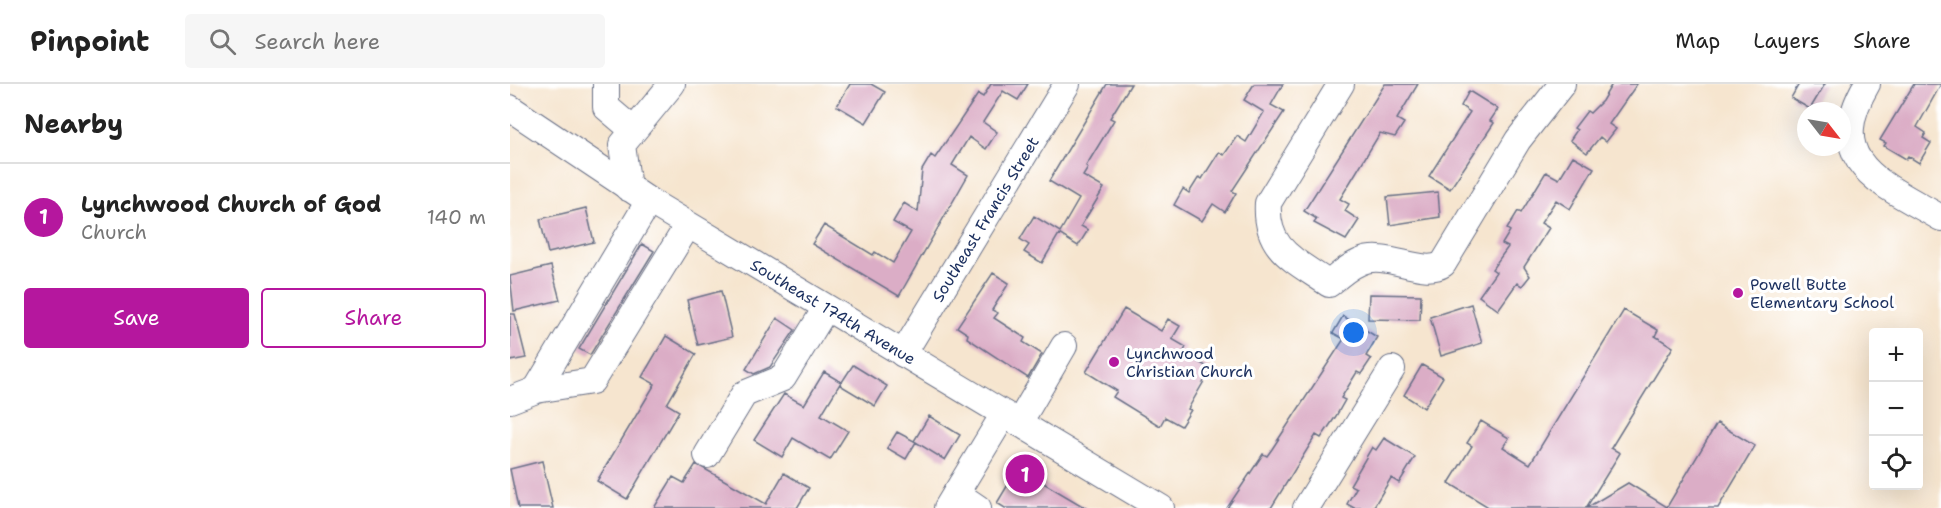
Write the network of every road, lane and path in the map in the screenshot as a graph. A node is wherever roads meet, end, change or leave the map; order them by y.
1 (606, 84) edge
2 (672, 84) edge
3 (1066, 84) edge
4 (1341, 84) edge
5 (1562, 84) edge
6 (1867, 84) edge
7 (510, 108) edge
8 (633, 130) junction
9 (638, 194) junction
10 (1941, 218) edge
11 (688, 225) junction
12 (826, 308) junction
13 (1064, 346) dead end
14 (903, 354) junction
15 (1392, 369) dead end
16 (536, 390) junction
17 (510, 400) edge
18 (1012, 418) junction
19 (708, 455) dead end
20 (951, 501) edge
21 (978, 508) edge
22 (1161, 508) edge
23 (1306, 508) edge

1 - 8 street
2 - 8 street
3 - 14 street, Southeast Francis Street
4 - 5 street
6 - 10 street
7 - 9 street, Southeast 174th Avenue
8 - 9 street
9 - 11 street, Southeast 174th Avenue
9 - 16 street
11 - 12 street, Southeast 174th Avenue
11 - 16 street
12 - 14 street, Southeast 174th Avenue
12 - 19 street
13 - 18 street
14 - 18 street, Southeast 174th Avenue
15 - 23 street
16 - 17 street
18 - 20 street
18 - 22 street, Southeast 174th Avenue
20 - 21 street

